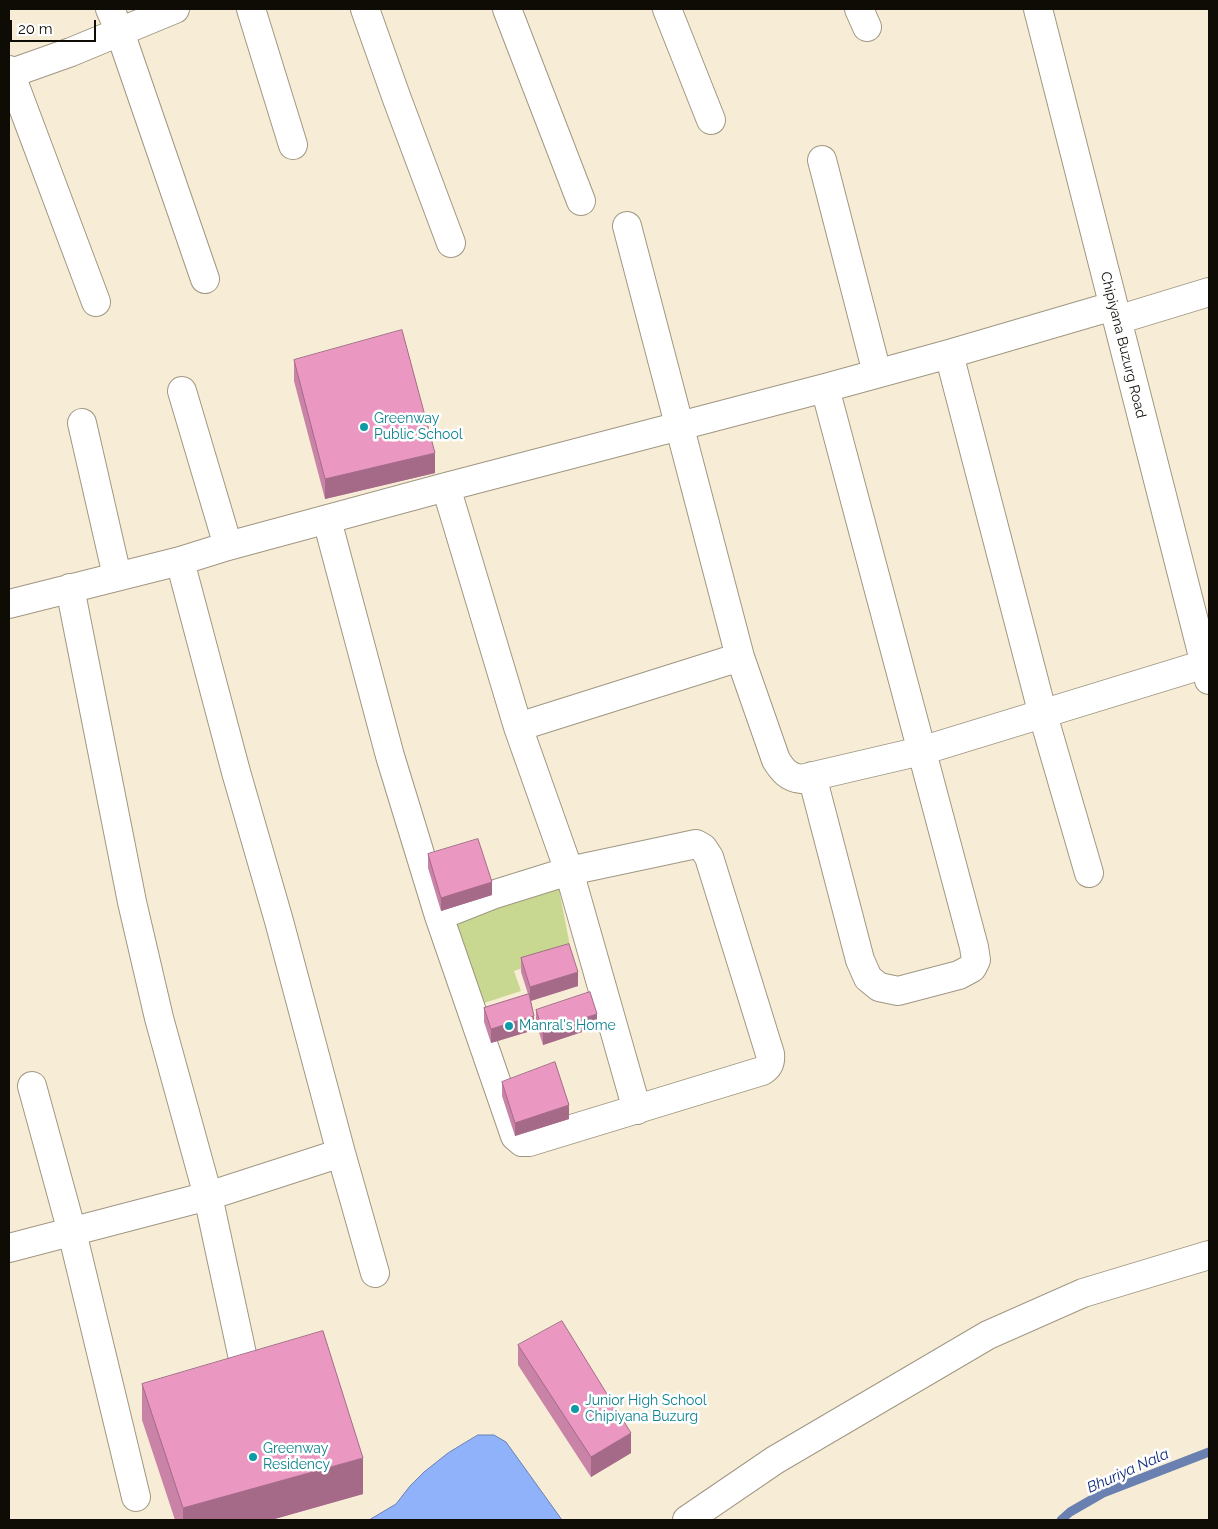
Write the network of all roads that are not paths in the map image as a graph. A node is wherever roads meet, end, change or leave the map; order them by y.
1 (175, 9) edge
2 (252, 9) edge
3 (365, 9) edge
4 (507, 9) edge
5 (667, 9) edge
6 (1038, 9) edge
7 (115, 20) edge
8 (9, 72) edge
9 (711, 120) dead end
10 (293, 145) dead end
11 (822, 160) dead end
12 (581, 201) dead end
13 (627, 226) dead end
14 (451, 244) dead end
15 (204, 279) dead end
16 (1209, 292) edge
17 (96, 302) dead end
18 (1115, 313) junction
19 (949, 354) junction
20 (877, 373) junction
21 (825, 388) junction
22 (182, 390) dead end
23 (82, 423) dead end
24 (678, 426) junction
25 (446, 487) junction
26 (327, 520) junction
27 (228, 546) junction
28 (180, 561) junction
29 (118, 576) junction
30 (70, 588) junction
31 (9, 604) edge
32 (740, 657) junction
33 (1207, 672) edge
34 (1043, 715) junction
35 (518, 727) junction
36 (921, 751) junction
37 (812, 776) junction
38 (569, 871) junction
39 (1089, 873) dead end
40 (438, 916) junction
41 (32, 1086) dead end
42 (637, 1110) junction
43 (341, 1153) junction
44 (208, 1196) junction
45 (72, 1232) junction
46 (9, 1248) edge
47 (1209, 1255) edge
48 (375, 1272) dead end
49 (242, 1354) edge
50 (136, 1497) dead end
51 (687, 1520) edge

1 - 7 street
2 - 10 street
3 - 14 street
4 - 12 street
5 - 9 street
6 - 18 street, Chipiyana Buzurg Road
7 - 8 street
7 - 15 street
8 - 17 street
11 - 20 street
13 - 24 street
16 - 18 street
18 - 19 street
18 - 33 street, Chipiyana Buzurg Road
19 - 20 street
19 - 34 street
20 - 21 street
21 - 24 street
21 - 36 street
22 - 27 street
23 - 29 street
24 - 25 street
24 - 32 street
25 - 26 street
25 - 35 street
26 - 27 street
26 - 40 street
27 - 28 street
28 - 29 street
28 - 43 street
29 - 30 street
30 - 31 street
30 - 44 street
32 - 35 street
32 - 37 street
33 - 34 street
34 - 36 street
34 - 39 street
35 - 38 street
36 - 37 street
36 - 37 street
38 - 40 street
38 - 42 street
38 - 42 street
40 - 42 street
41 - 45 street
43 - 44 street
43 - 48 street
44 - 45 street
44 - 49 street
45 - 46 street
45 - 50 street
47 - 51 street

